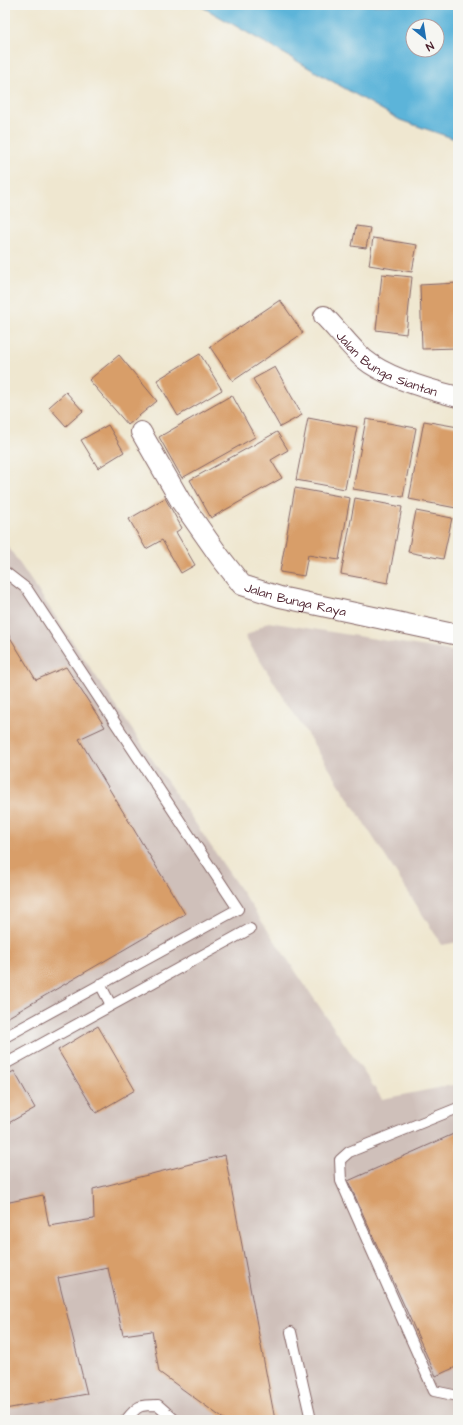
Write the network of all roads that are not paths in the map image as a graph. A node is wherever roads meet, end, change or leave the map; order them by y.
1 (324, 316) dead end
2 (458, 397) edge
3 (140, 432) dead end
4 (5, 572) edge
5 (458, 635) edge
6 (250, 929) dead end
7 (100, 984) junction
8 (111, 1005) junction
9 (5, 1037) edge
10 (5, 1064) edge
11 (458, 1108) edge
12 (291, 1332) dead end
13 (458, 1396) edge
14 (126, 1420) edge
15 (176, 1420) edge
16 (311, 1420) edge

1 - 2 street, Jalan Bunga Siantan
3 - 5 street, Jalan Bunga Raya
4 - 7 lane
6 - 8 lane
7 - 8 lane
7 - 9 lane
8 - 10 lane
11 - 13 lane
12 - 16 lane
14 - 15 lane

